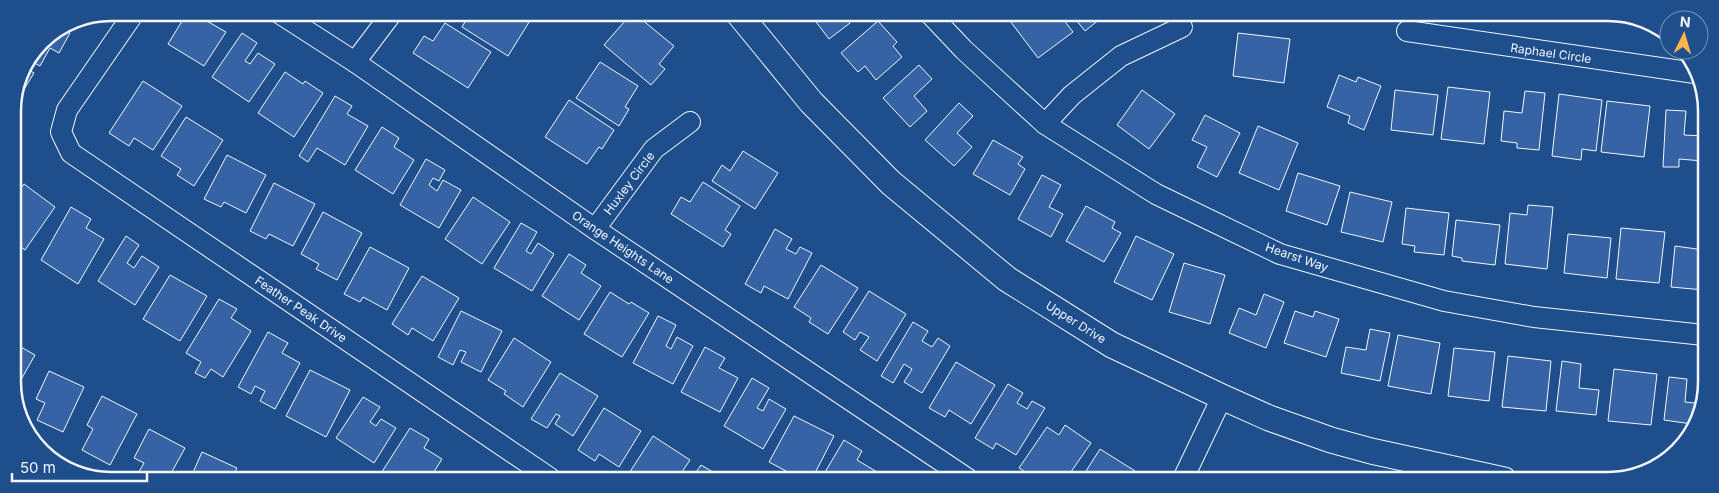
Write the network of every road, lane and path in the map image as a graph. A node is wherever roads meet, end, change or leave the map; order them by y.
1 (128, 21) edge
2 (291, 21) edge
3 (386, 21) edge
4 (745, 21) edge
5 (937, 21) edge
6 (1182, 26) dead end
7 (1408, 31) dead end
8 (355, 62) junction
9 (1688, 72) edge
10 (690, 122) dead end
11 (1045, 124) junction
12 (595, 229) junction
13 (1698, 334) edge
14 (1222, 397) junction
15 (541, 472) edge
16 (958, 472) edge
17 (1186, 472) edge
18 (1466, 472) edge

1 - 15 street, Feather Peak Drive
2 - 8 street, Orange Heights Lane
3 - 8 street
4 - 14 main road, Upper Drive
5 - 11 street, Hearst Way
6 - 11 street
7 - 9 street, Raphael Circle
8 - 12 street, Orange Heights Lane
10 - 12 street, Huxley Circle
11 - 13 street, Hearst Way
12 - 16 street, Orange Heights Lane
14 - 17 street
14 - 18 main road, Upper Drive

